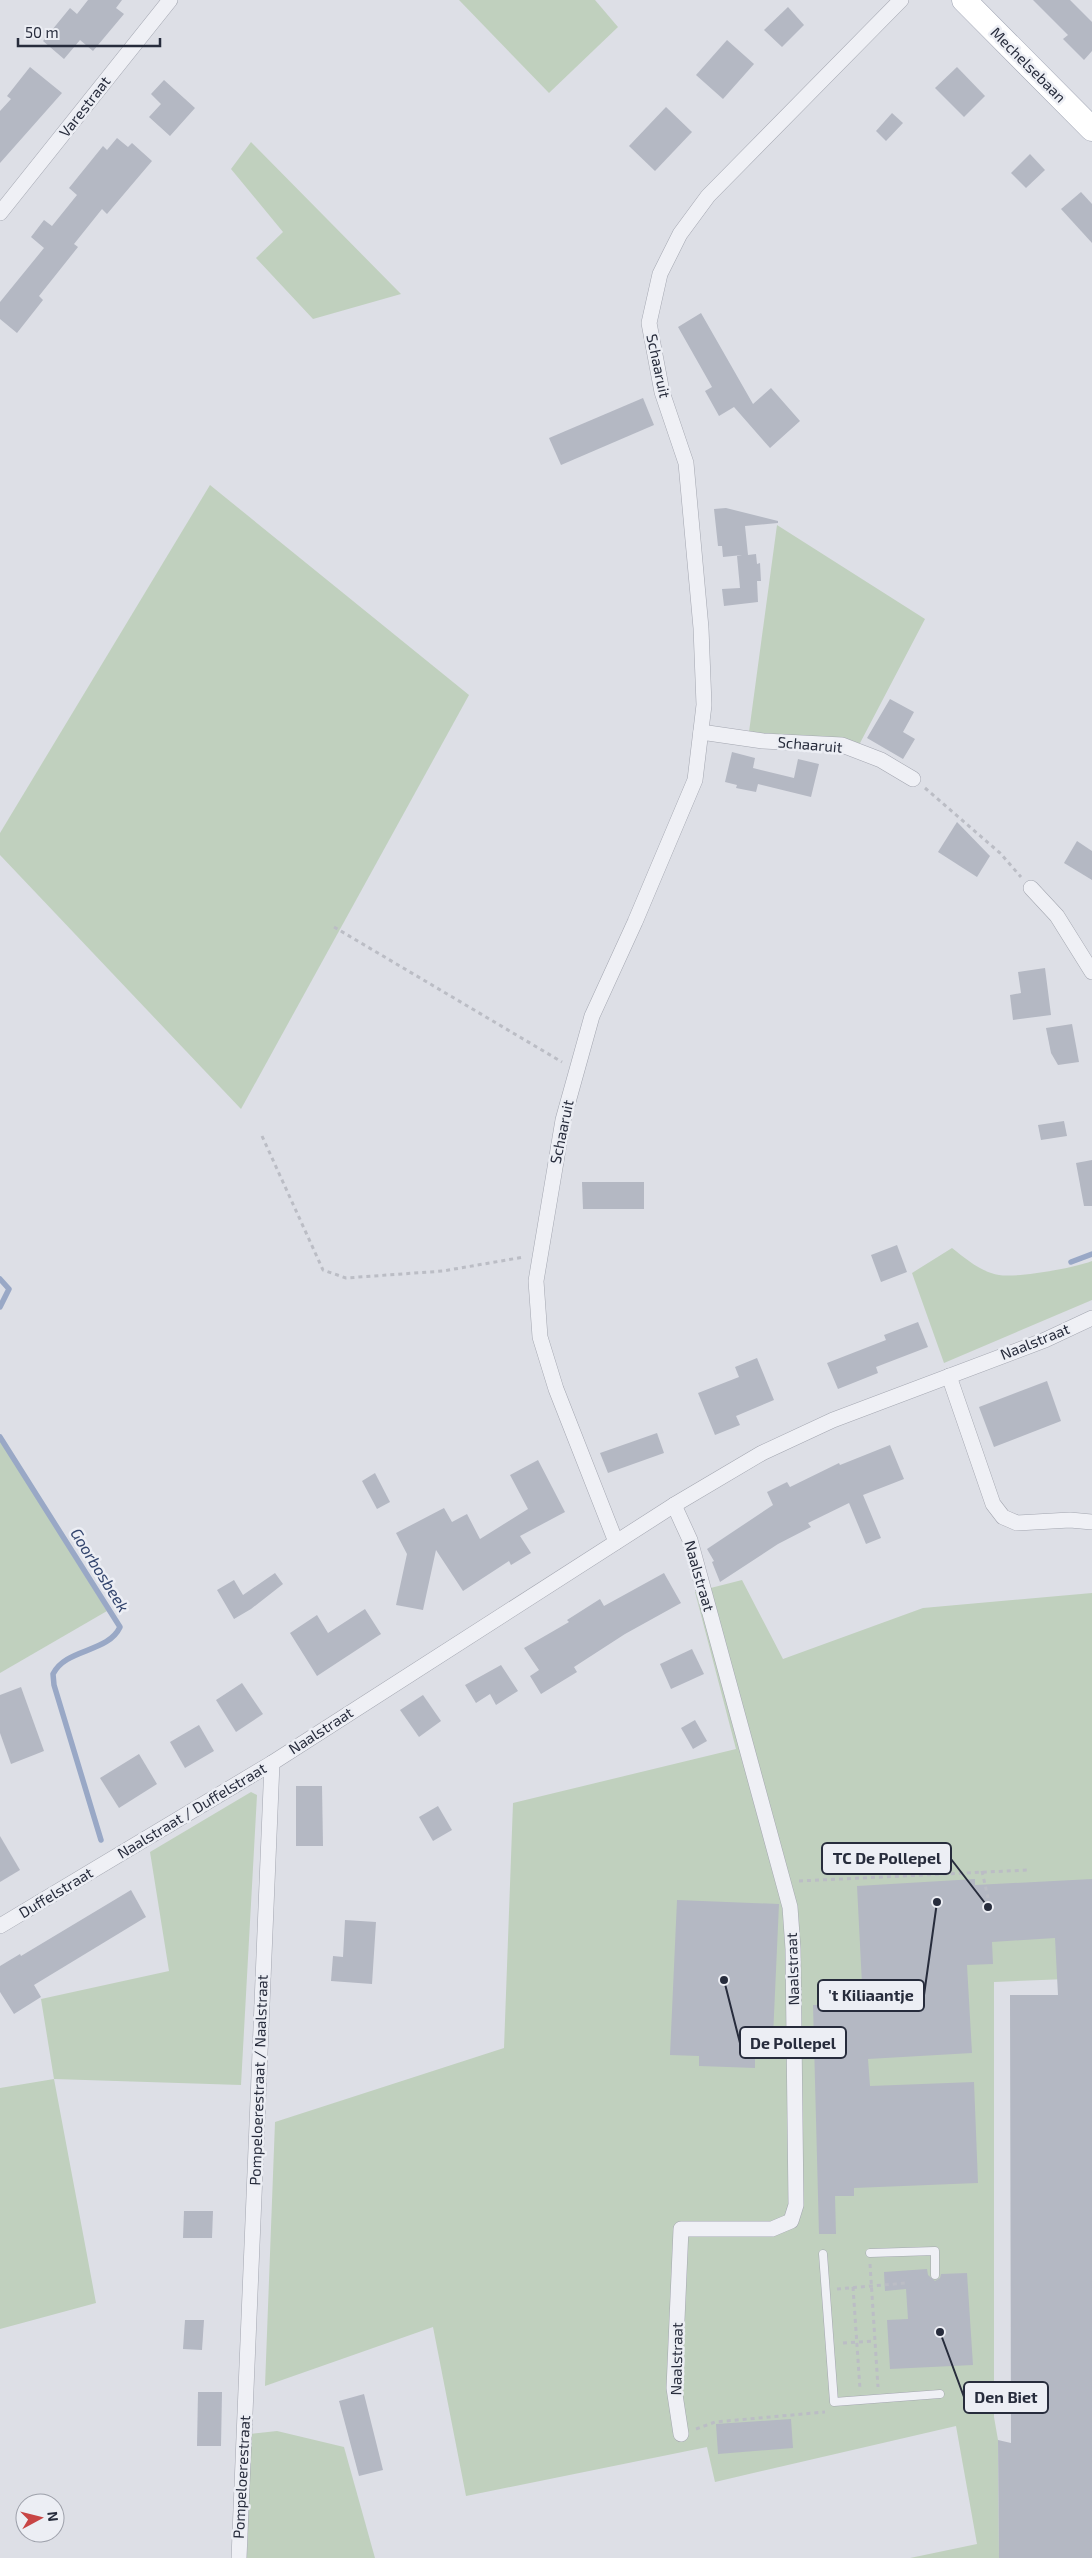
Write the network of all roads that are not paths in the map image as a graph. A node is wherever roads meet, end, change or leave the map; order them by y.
1 (170, 0) edge
2 (901, 0) edge
3 (964, 0) edge
4 (1092, 130) edge
5 (0, 213) edge
6 (701, 732) junction
7 (913, 778) road end
8 (1031, 888) road end
9 (1092, 972) edge
10 (1092, 1318) edge
11 (949, 1376) junction
12 (674, 1505) junction
13 (1092, 1522) edge
14 (616, 1542) junction
15 (272, 1764) junction
16 (112, 1859) joint
17 (0, 1926) edge
18 (870, 2253) road end
19 (823, 2254) dead end
20 (936, 2275) dead end
21 (940, 2394) dead end
22 (246, 2397) joint
23 (680, 2434) road end
24 (238, 2558) edge

1 - 5 street, Varestraat
2 - 6 street, Schaaruit
3 - 4 main road, Mechelsebaan
6 - 7 street, Schaaruit
6 - 14 street, Schaaruit
8 - 9 street
10 - 11 street, Naalstraat
11 - 12 street, Naalstraat
11 - 13 street
12 - 14 street, Naalstraat
12 - 23 street, Naalstraat
14 - 15 street, Naalstraat
15 - 16 street, Naalstraat / Duffelstraat
15 - 22 street, Pompeloerestraat / Naalstraat
16 - 17 street, Duffelstraat
18 - 20 lane
19 - 21 lane
22 - 24 street, Pompeloerestraat

